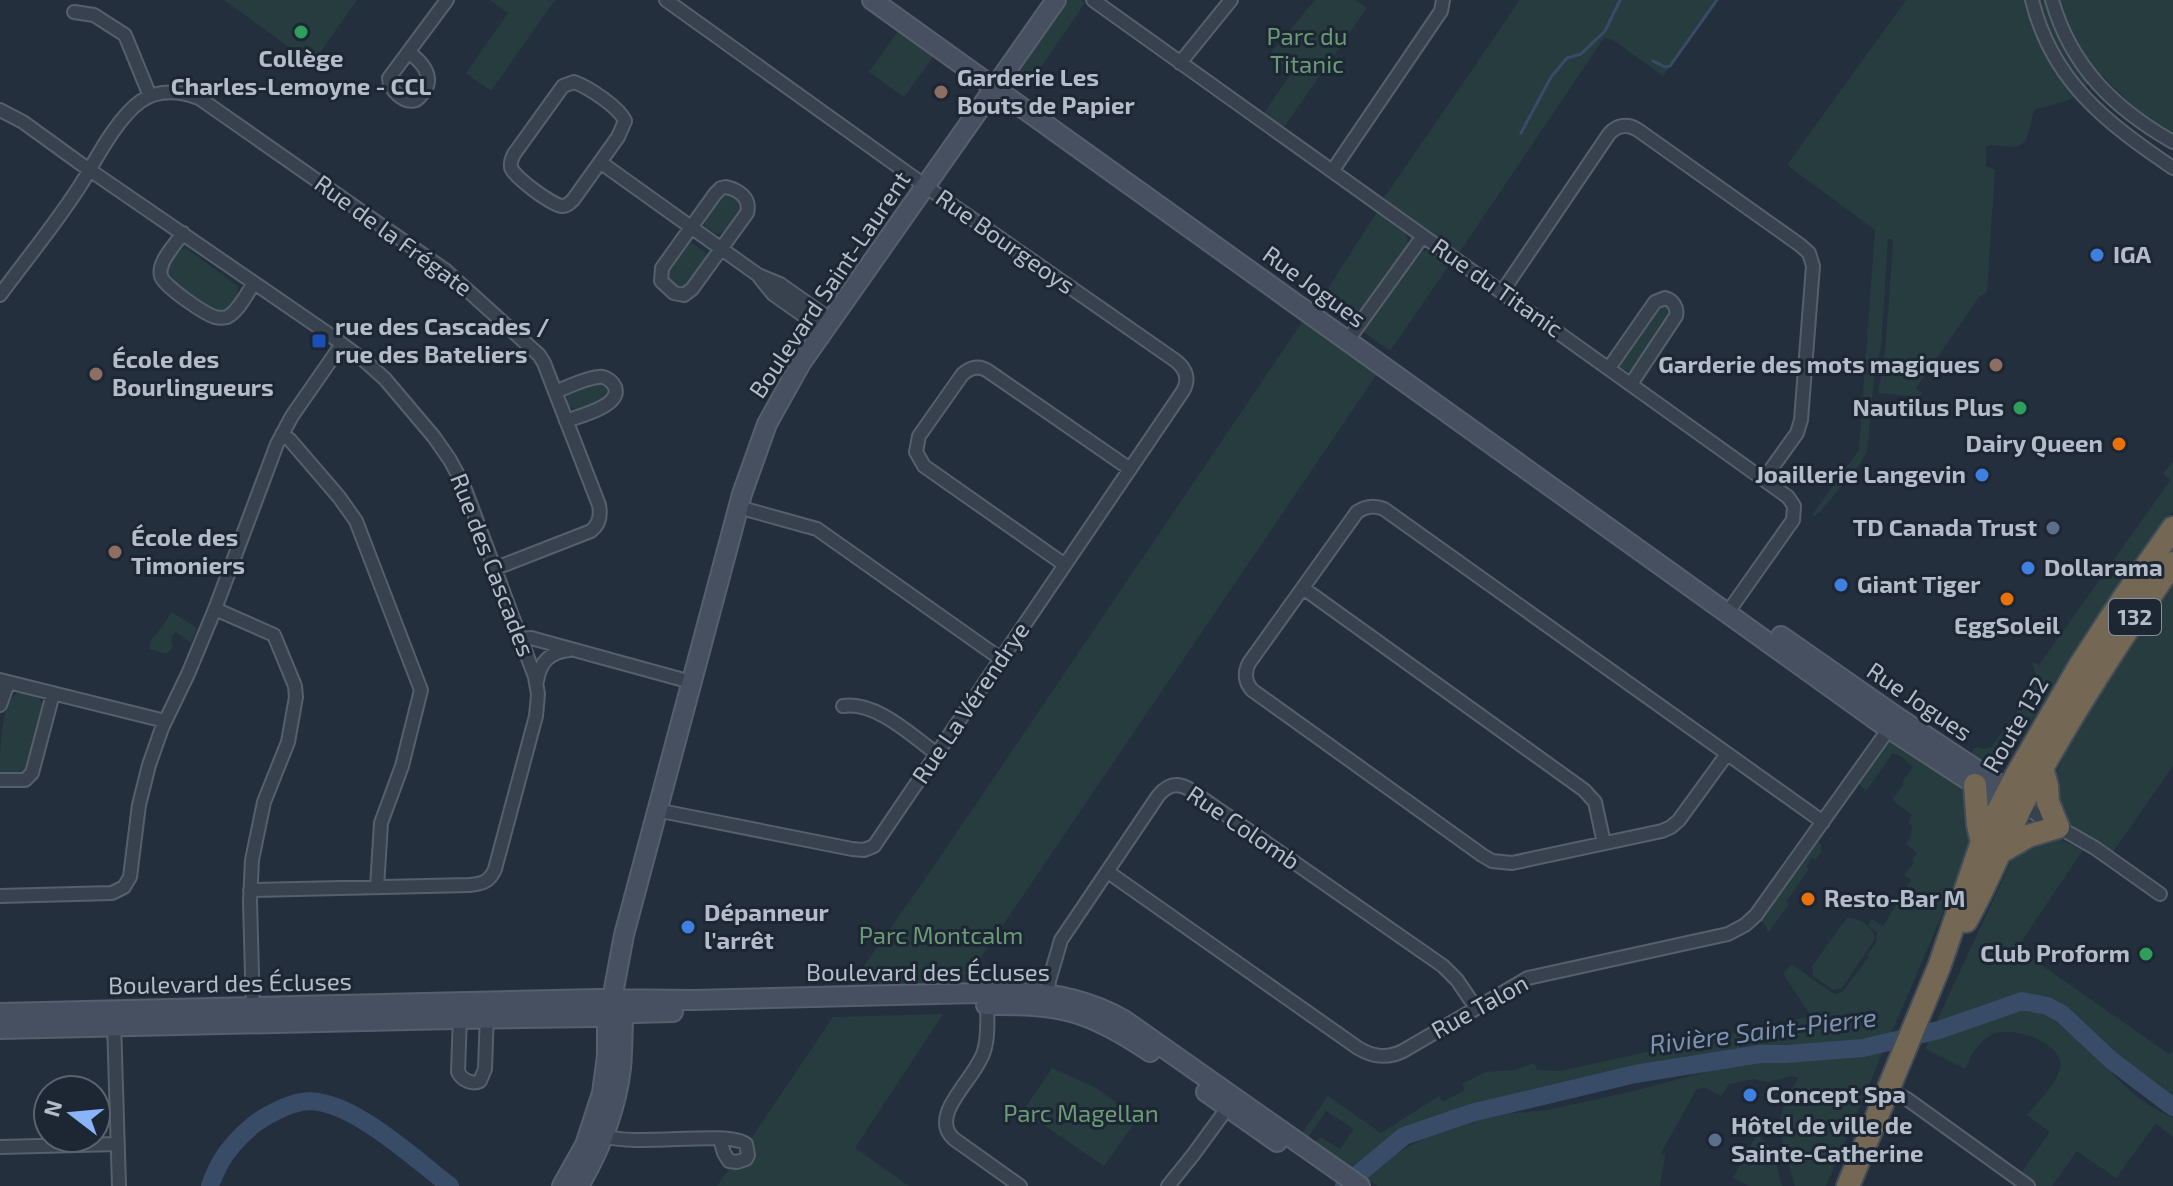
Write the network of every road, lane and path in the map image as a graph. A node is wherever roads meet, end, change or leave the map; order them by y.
1 (447, 0) edge
2 (666, 0) edge
3 (872, 0) edge
4 (1056, 0) edge
5 (1093, 0) edge
6 (1231, 0) edge
7 (2032, 0) edge
8 (2052, 0) edge
9 (1442, 6) edge
10 (74, 12) dead end
11 (409, 53) dead end
12 (1180, 63) junction
13 (994, 88) junction
14 (150, 96) junction
15 (0, 110) edge
16 (2173, 142) edge
17 (600, 162) junction
18 (2173, 168) edge
19 (89, 170) junction
20 (1333, 170) junction
21 (925, 185) junction
22 (691, 227) junction
23 (183, 233) junction
24 (1423, 236) junction
25 (721, 249) junction
26 (254, 283) junction
27 (1502, 292) junction
28 (0, 295) edge
29 (827, 325) junction
30 (1348, 340) junction
31 (342, 344) junction
32 (1609, 368) junction
33 (1186, 374) joint
34 (1631, 384) junction
35 (555, 392) junction
36 (566, 421) junction
37 (282, 434) junction
38 (1130, 469) junction
39 (1764, 479) junction
40 (738, 507) junction
41 (2173, 528) edge
42 (2173, 563) edge
43 (1065, 565) junction
44 (496, 568) junction
45 (1303, 588) junction
46 (215, 609) junction
47 (1728, 612) junction
48 (521, 639) junction
49 (574, 650) junction
50 (1001, 659) junction
51 (4, 681) edge
52 (691, 682) junction
53 (537, 684) junction
54 (53, 694) junction
55 (0, 705) edge
56 (843, 706) dead end
57 (165, 721) junction
58 (1893, 723) junction
59 (937, 754) junction
60 (1727, 754) junction
61 (2042, 768) junction
62 (0, 780) edge
63 (1975, 785) junction
64 (2011, 799) junction
65 (656, 810) junction
66 (1823, 822) junction
67 (2058, 827) junction
68 (1604, 843) junction
69 (1991, 847) junction
70 (1108, 872) junction
71 (377, 887) junction
72 (250, 890) junction
73 (2160, 894) dead end
74 (0, 896) edge
75 (986, 999) junction
76 (1047, 1000) junction
77 (617, 1007) junction
78 (1476, 1008) junction
79 (460, 1010) junction
80 (487, 1011) junction
81 (0, 1013) edge
82 (254, 1015) junction
83 (114, 1018) junction
84 (0, 1029) edge
85 (1888, 1089) junction
86 (1231, 1102) junction
87 (604, 1136) junction
88 (720, 1139) dead end
89 (118, 1144) junction
90 (0, 1147) edge
91 (1337, 1179) edge
92 (119, 1186) edge
93 (562, 1186) edge
94 (579, 1186) edge
95 (1020, 1186) edge
96 (1168, 1186) edge
97 (1360, 1186) edge
98 (1849, 1186) edge
99 (2028, 1186) edge

1 - 11 street
2 - 21 street, Rue Bourgeoys
3 - 13 street, Rue Jogues
4 - 13 street, Boulevard Saint-Laurent
5 - 12 street, Rue du Titanic
6 - 12 street
7 - 18 street
8 - 16 street
9 - 20 street
10 - 14 street
12 - 20 street, Rue du Titanic
13 - 21 street, Boulevard Saint-Laurent
13 - 30 street, Rue Jogues
14 - 19 street
14 - 35 street, Rue de la Frégate
15 - 19 street, Rue des Cascades
17 - 17 street
17 - 22 street
19 - 23 street, Rue des Cascades
19 - 28 street
20 - 24 street, Rue du Titanic
21 - 29 street, Boulevard Saint-Laurent
21 - 33 street, Rue Bourgeoys
22 - 25 street
22 - 25 street
22 - 25 street
23 - 26 street, Rue des Cascades
23 - 26 street
24 - 27 street, Rue du Titanic
24 - 30 street
25 - 29 street
26 - 31 street, Rue des Cascades
27 - 32 street, Rue du Titanic
27 - 39 street
29 - 40 street, Boulevard Saint-Laurent
30 - 47 street, Rue Jogues
31 - 37 street
31 - 44 street, Rue des Cascades
32 - 34 street, Rue du Titanic
32 - 34 street
33 - 38 street, Rue La Vérendrye
34 - 39 street, Rue du Titanic
35 - 36 street, Rue de la Frégate
35 - 36 street
36 - 44 street, Rue de la Frégate
37 - 46 street
37 - 71 street
38 - 43 street, Rue La Vérendrye
38 - 43 street
39 - 47 street, Rue du Titanic
40 - 50 street
40 - 52 street, Boulevard Saint-Laurent
41 - 64 highway, Route 132 / 132
42 - 61 highway, Route 132 / 132
43 - 50 street, Rue La Vérendrye
44 - 48 street, Rue des Cascades
45 - 60 street
45 - 68 street
45 - 68 street
46 - 57 street
46 - 72 street
47 - 58 street, Rue Jogues
48 - 49 street
48 - 53 street, Rue des Cascades
49 - 52 street
49 - 53 street
50 - 59 street, Rue La Vérendrye
51 - 54 street
51 - 55 street
52 - 65 street, Boulevard Saint-Laurent
53 - 71 street, Rue des Cascades
54 - 57 street
54 - 62 street
56 - 59 street
57 - 74 street
58 - 63 street, Rue Jogues
58 - 64 street, Rue Jogues
58 - 66 street, Rue Talon
59 - 65 street, Rue La Vérendrye
60 - 66 street
60 - 68 street
61 - 64 highway, Route 132 / 132
61 - 67 highway
63 - 64 street, Rue Jogues
63 - 69 highway
64 - 67 street
64 - 69 highway, Route 132 / 132
65 - 77 street, Boulevard Saint-Laurent
66 - 78 street, Rue Talon
67 - 69 highway
67 - 73 street
69 - 85 highway, Route 132 / 132
70 - 76 street, Rue Colomb
70 - 78 street, Rue Talon
70 - 78 street, Rue Colomb
71 - 72 street
72 - 82 street
75 - 76 street, Boulevard des Écluses
75 - 77 street, Boulevard des Écluses
75 - 95 street
76 - 86 street, Boulevard des Écluses
77 - 80 street, Boulevard des Écluses
77 - 87 street, Boulevard Saint-Laurent
77 - 93 street, Boulevard Saint-Laurent
79 - 80 street, Boulevard des Écluses
79 - 80 street
79 - 82 street, Boulevard des Écluses
81 - 83 street, Boulevard des Écluses
82 - 83 street, Boulevard des Écluses
83 - 84 street, Boulevard des Écluses
83 - 89 street
85 - 98 highway, Route 132 / 132
85 - 99 street
86 - 91 street, Boulevard des Écluses
86 - 96 street
87 - 88 street
87 - 94 street, Boulevard Saint-Laurent
89 - 90 street
89 - 92 street
91 - 97 street, Boulevard des Écluses

